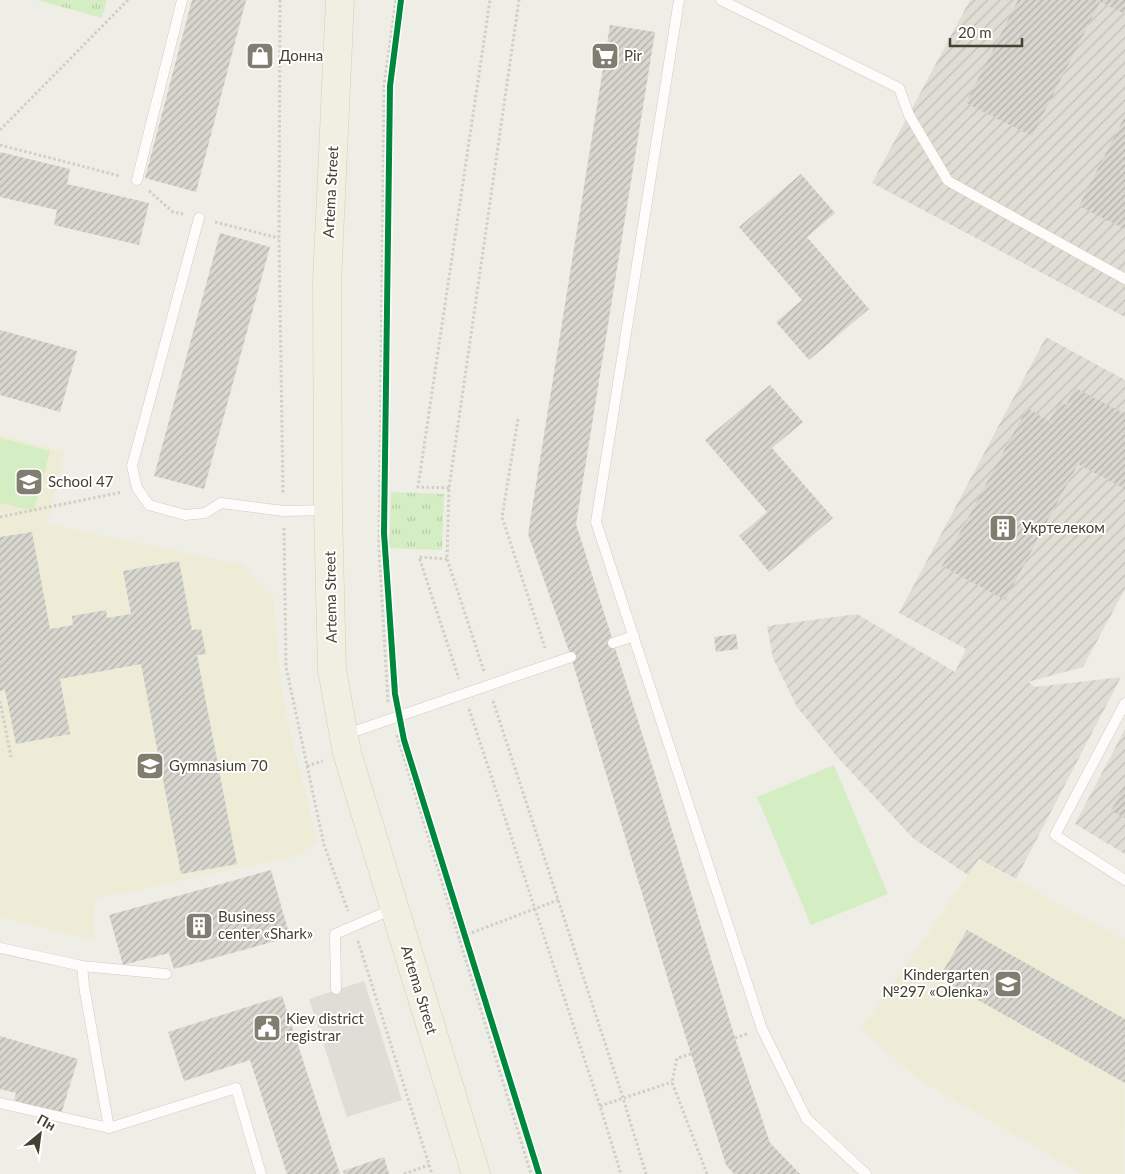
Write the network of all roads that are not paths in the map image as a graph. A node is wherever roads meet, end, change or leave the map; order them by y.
1 (182, 0) edge
2 (340, 0) edge
3 (679, 0) edge
4 (721, 0) edge
5 (137, 180) dead end
6 (199, 218) dead end
7 (1125, 278) edge
8 (328, 510) junction
9 (634, 636) junction
10 (613, 643) dead end
11 (571, 657) dead end
12 (1125, 703) edge
13 (343, 735) junction
14 (1125, 880) edge
15 (394, 909) junction
16 (0, 948) edge
17 (82, 966) junction
18 (166, 974) dead end
19 (336, 990) dead end
20 (0, 1103) edge
21 (109, 1128) junction
22 (261, 1174) edge
23 (476, 1174) edge
24 (866, 1174) edge

1 - 5 lane
2 - 8 main road, Artema Street
3 - 9 lane
4 - 7 lane
6 - 8 lane
8 - 13 main road, Artema Street
9 - 10 lane
9 - 24 lane
11 - 13 lane
12 - 14 lane
13 - 15 main road, Artema Street
15 - 19 lane
15 - 23 main road, Artema Street
16 - 17 lane
17 - 18 lane
17 - 21 lane
20 - 21 lane
21 - 22 lane

